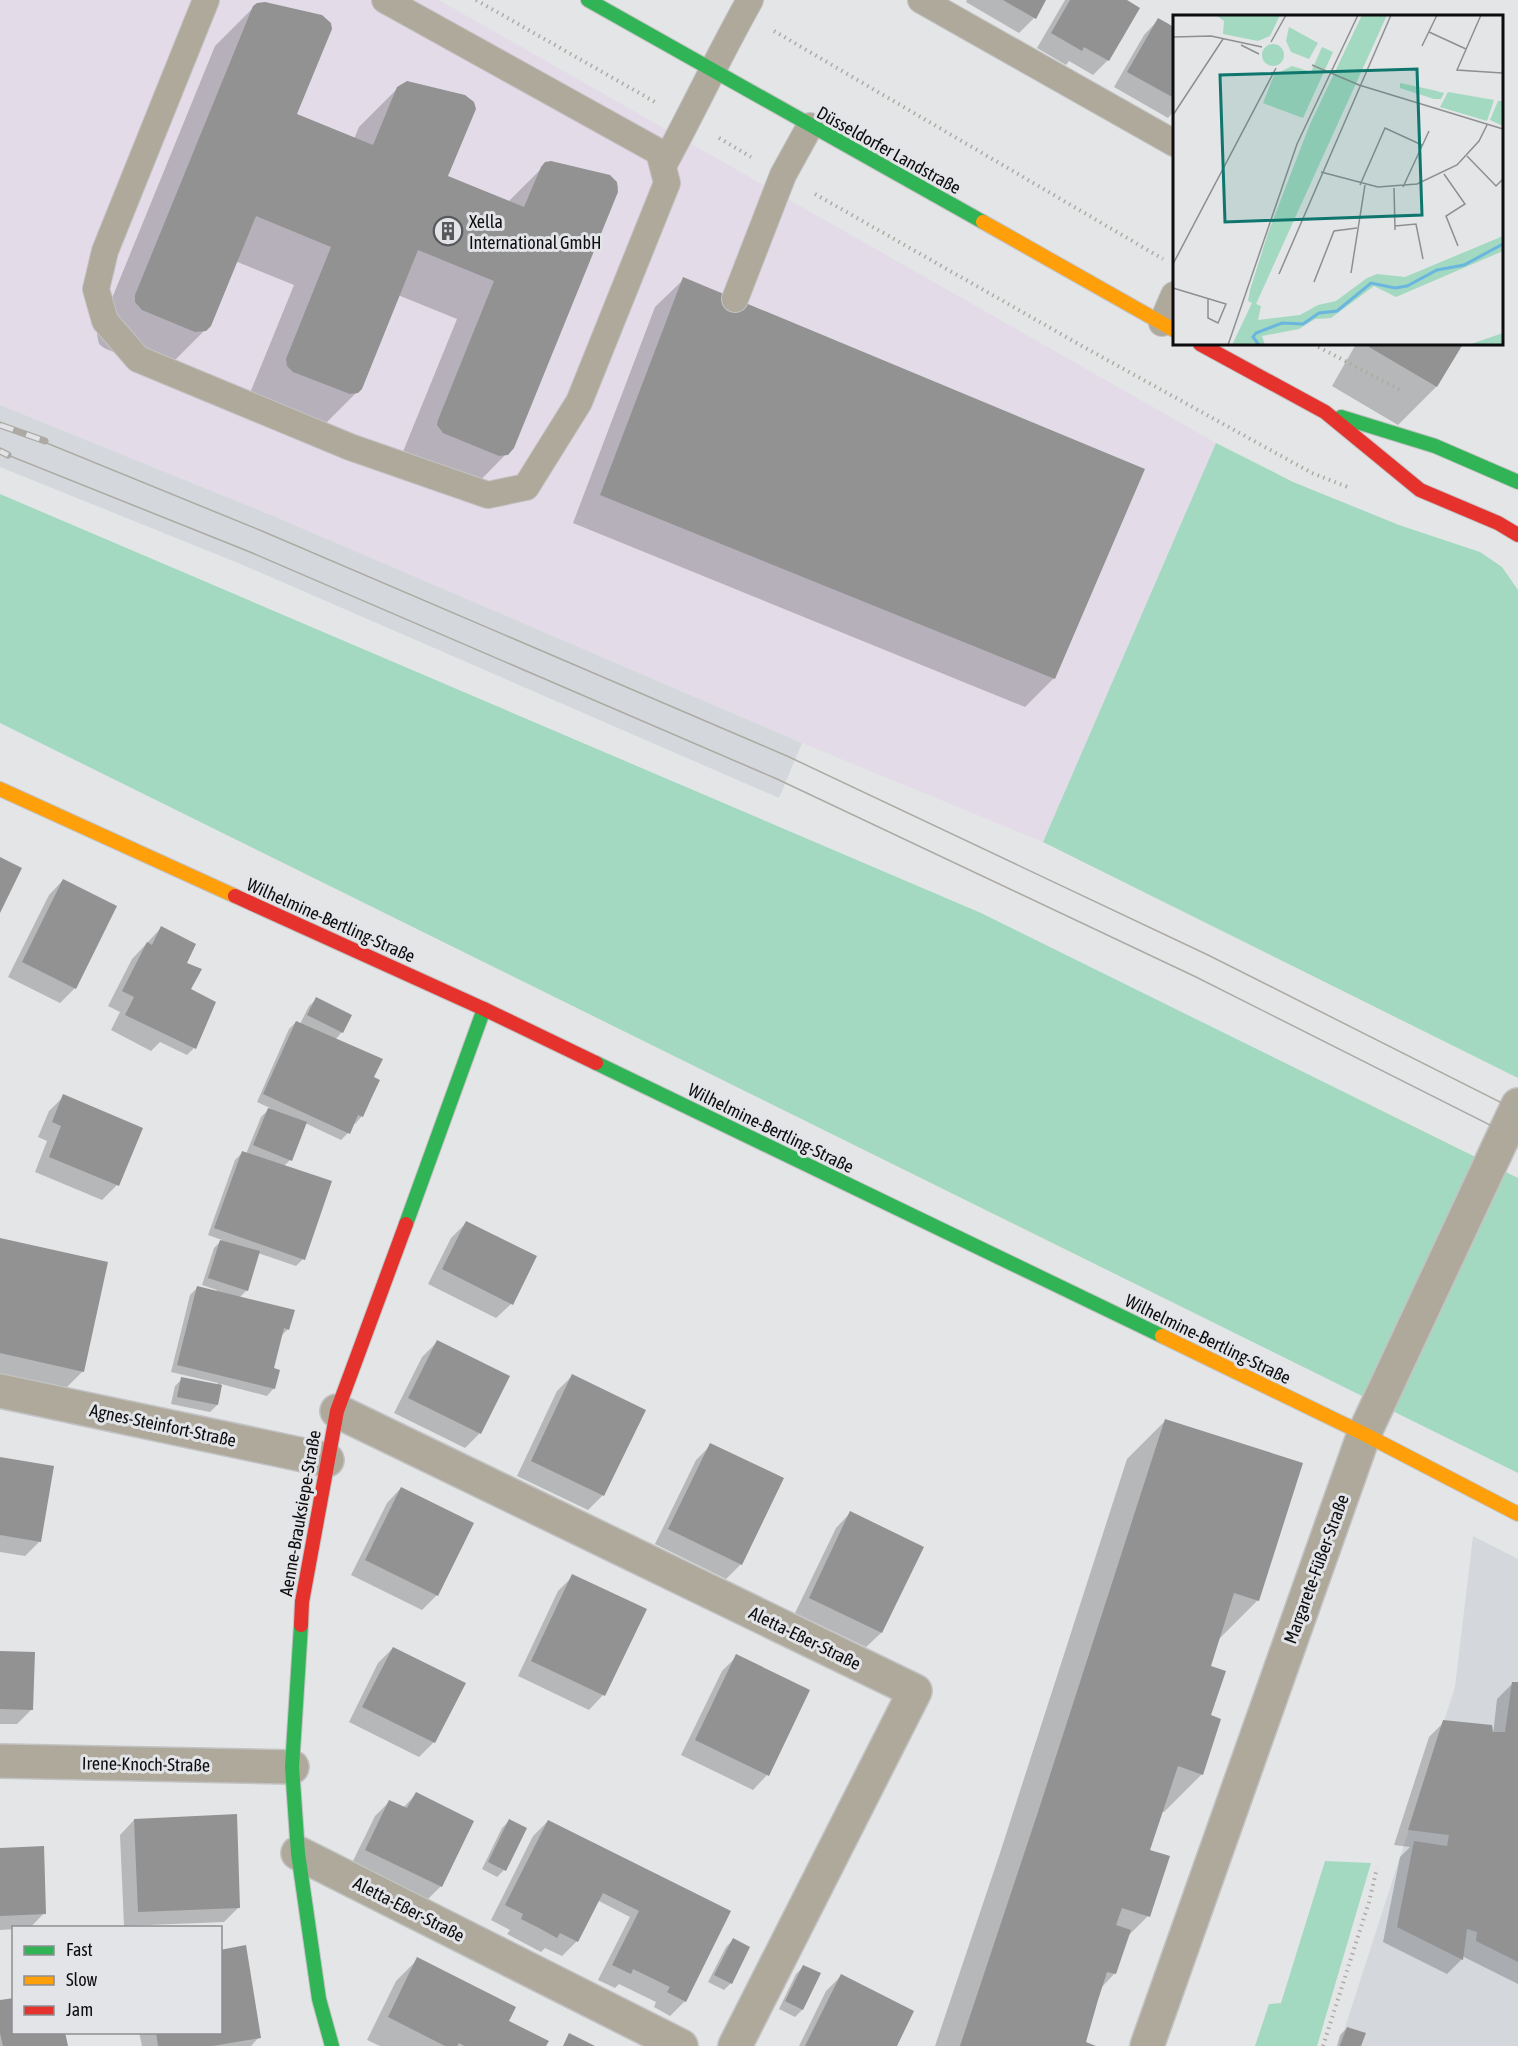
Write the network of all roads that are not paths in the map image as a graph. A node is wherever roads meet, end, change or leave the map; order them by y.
1 (206, 0) edge
2 (385, 0) edge
3 (588, 0) edge
4 (921, 0) edge
5 (746, 6) edge
6 (711, 70) junction
7 (810, 126) junction
8 (1173, 142) edge
9 (663, 166) junction
10 (735, 299) dead end
11 (1173, 300) edge
12 (1168, 326) edge
13 (1202, 345) edge
14 (1325, 412) junction
15 (1518, 482) edge
16 (1518, 535) edge
17 (0, 789) edge
18 (484, 1010) junction
19 (1518, 1105) edge
20 (0, 1391) edge
21 (337, 1411) junction
22 (1364, 1434) junction
23 (327, 1460) junction
24 (1518, 1514) edge
25 (0, 1761) edge
26 (292, 1767) junction
27 (298, 1853) junction
28 (332, 2046) edge
29 (681, 2046) edge
30 (735, 2046) edge
31 (1147, 2046) edge

1 - 9 lane
2 - 9 lane
3 - 6 street, Düsseldorfer Landstraße
4 - 8 lane
5 - 6 lane
6 - 7 street, Düsseldorfer Landstraße
6 - 9 lane
7 - 10 lane
7 - 12 street, Düsseldorfer Landstraße
11 - 12 lane
13 - 14 street
14 - 15 street
14 - 16 street
17 - 18 street, Wilhelmine-Bertling-Straße
18 - 21 street, Aenne-Brauksiepe-Straße
18 - 22 street, Wilhelmine-Bertling-Straße
19 - 22 street, Margarete-Füßer-Straße
20 - 23 street, Agnes-Steinfort-Straße
21 - 23 street, Aenne-Brauksiepe-Straße
21 - 30 street, Aletta-Eßer-Straße
22 - 24 street, Wilhelmine-Bertling-Straße
22 - 31 street, Margarete-Füßer-Straße
23 - 26 street, Aenne-Brauksiepe-Straße
25 - 26 street, Irene-Knoch-Straße
26 - 27 street, Aenne-Brauksiepe-Straße
27 - 28 street, Aenne-Brauksiepe-Straße
27 - 29 street, Aletta-Eßer-Straße

